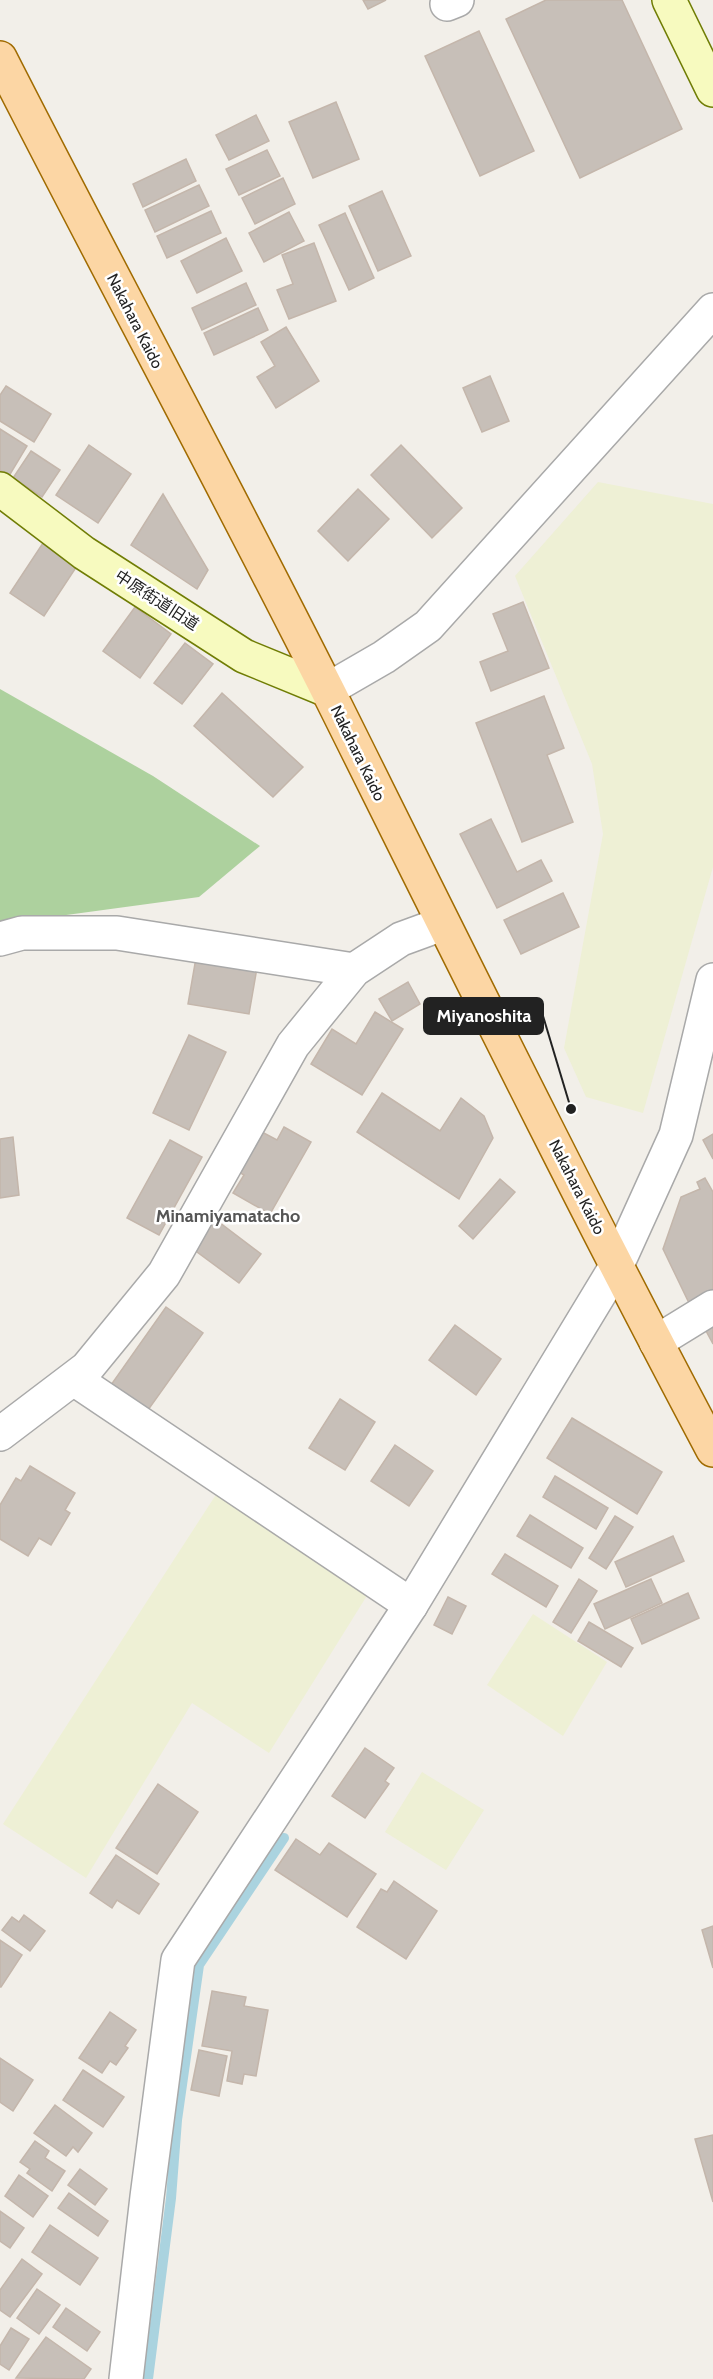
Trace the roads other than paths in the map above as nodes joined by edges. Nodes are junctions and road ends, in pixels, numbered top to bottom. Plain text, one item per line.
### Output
1 (669, 0) edge
2 (0, 57) edge
3 (713, 90) edge
4 (713, 310) edge
5 (0, 489) edge
6 (327, 690) junction
7 (442, 924) junction
8 (0, 939) edge
9 (354, 970) junction
10 (713, 980) edge
11 (617, 1264) junction
12 (713, 1307) edge
13 (656, 1342) junction
14 (74, 1379) junction
15 (0, 1434) edge
16 (713, 1450) edge
17 (411, 1605) junction
18 (126, 2379) edge

1 - 3 street
2 - 6 main road, Nakahara Kaido
4 - 6 street
5 - 6 street, 中原街道旧道
6 - 7 main road, Nakahara Kaido
7 - 9 street
7 - 11 main road, Nakahara Kaido
8 - 9 street
9 - 14 street
10 - 11 street
11 - 13 main road, Nakahara Kaido
11 - 17 street
12 - 13 street
13 - 16 main road, Nakahara Kaido
14 - 15 street
14 - 17 street
17 - 18 street

